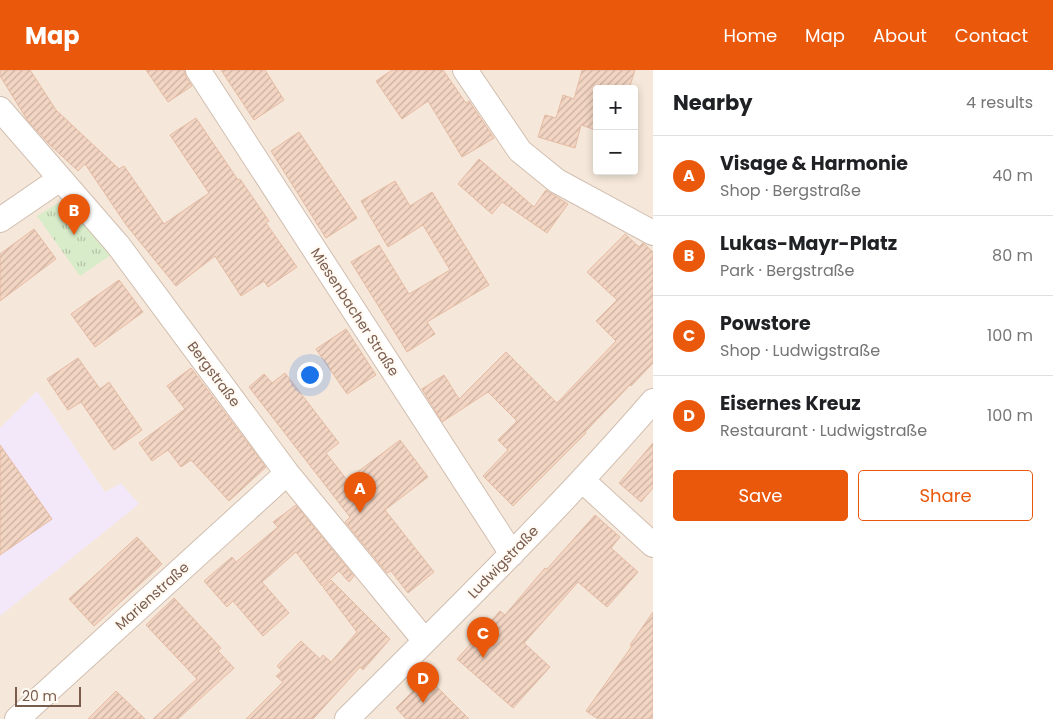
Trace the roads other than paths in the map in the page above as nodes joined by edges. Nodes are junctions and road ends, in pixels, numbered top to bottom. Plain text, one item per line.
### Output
1 (198, 70) edge
2 (465, 70) edge
3 (0, 110) edge
4 (60, 179) junction
5 (0, 220) edge
6 (653, 233) edge
7 (653, 400) edge
8 (287, 473) junction
9 (582, 480) junction
10 (653, 545) edge
11 (512, 554) junction
12 (425, 641) junction
13 (17, 719) edge
14 (347, 719) edge

1 - 11 street, Miesenbacher Straße
2 - 6 street
3 - 4 street, Bergstraße
4 - 5 street
4 - 8 street, Bergstraße
7 - 9 street, Ludwigstraße
8 - 12 street, Bergstraße
8 - 13 street, Marienstraße
9 - 10 street
9 - 11 street, Ludwigstraße
11 - 12 street, Ludwigstraße
12 - 14 street, Ludwigstraße

